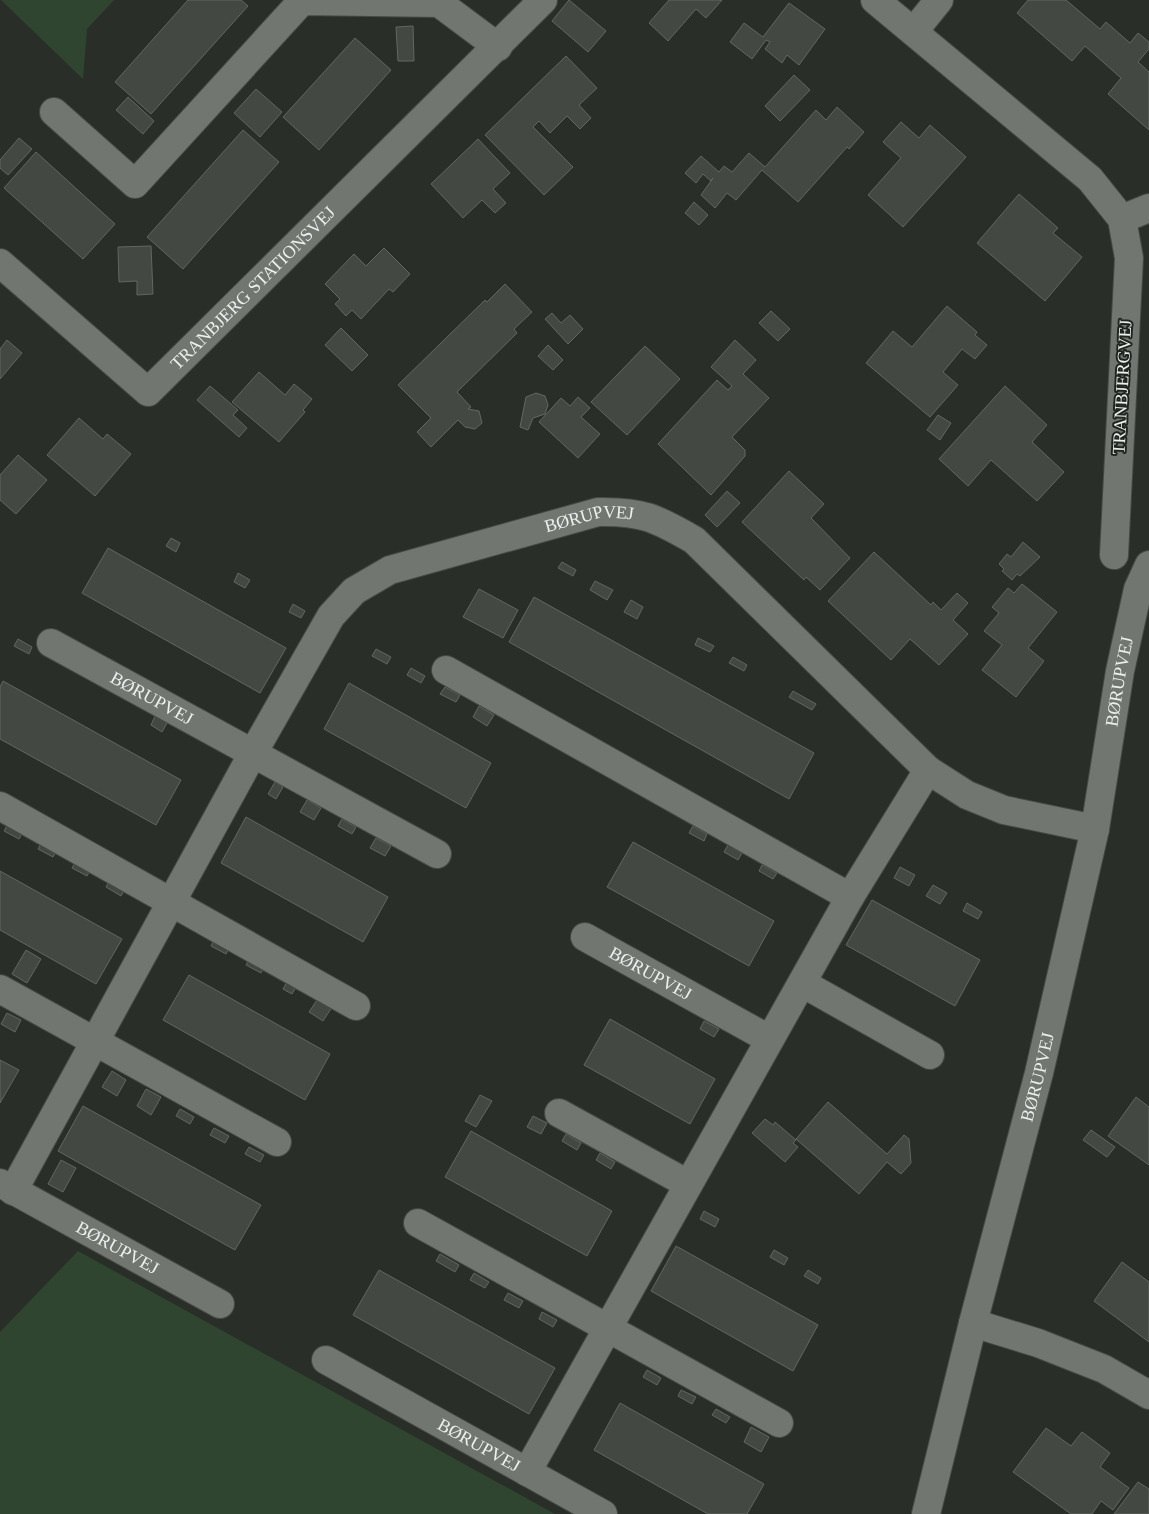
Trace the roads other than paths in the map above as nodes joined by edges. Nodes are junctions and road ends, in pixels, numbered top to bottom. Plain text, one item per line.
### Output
1 (543, 0) edge
2 (875, 0) edge
3 (939, 0) edge
4 (914, 31) junction
5 (498, 47) junction
6 (54, 112) dead end
7 (1149, 208) edge
8 (1122, 219) junction
9 (0, 264) edge
10 (1114, 555) dead end
11 (1149, 565) edge
12 (51, 643) dead end
13 (446, 670) dead end
14 (253, 753) junction
15 (928, 770) junction
16 (0, 806) edge
17 (1095, 829) junction
18 (437, 854) dead end
19 (850, 897) junction
20 (172, 902) junction
21 (585, 937) dead end
22 (802, 984) junction
23 (0, 990) edge
24 (356, 1006) dead end
25 (769, 1039) junction
26 (95, 1042) junction
27 (930, 1055) dead end
28 (559, 1113) dead end
29 (277, 1142) dead end
30 (688, 1184) junction
31 (7, 1187) edge
32 (418, 1223) dead end
33 (220, 1304) dead end
34 (973, 1323) junction
35 (608, 1328) junction
36 (326, 1360) dead end
37 (1149, 1395) edge
38 (778, 1423) dead end
39 (527, 1472) junction
40 (602, 1514) edge
41 (926, 1514) edge

1 - 5 street, TRANBJERG STATIONSVEJ
2 - 4 street, TRANBJERGVEJ
3 - 4 street
4 - 8 street, TRANBJERGVEJ
5 - 6 street
5 - 9 street, TRANBJERG STATIONSVEJ
7 - 8 street
8 - 10 street, TRANBJERGVEJ
11 - 17 street, BØRUPVEJ
12 - 14 street, BØRUPVEJ
13 - 19 street
14 - 15 street, BØRUPVEJ
14 - 18 street, BØRUPVEJ
14 - 20 street, BØRUPVEJ
15 - 17 street, BØRUPVEJ
15 - 19 street, BØRUPVEJ
16 - 20 street
17 - 34 street, BØRUPVEJ
19 - 22 street, BØRUPVEJ
20 - 24 street
20 - 26 street, BØRUPVEJ
21 - 25 street, BØRUPVEJ
22 - 25 street, BØRUPVEJ
22 - 27 street
23 - 26 street
25 - 30 street, BØRUPVEJ
26 - 29 street
26 - 31 street, BØRUPVEJ
28 - 30 street
30 - 35 street, BØRUPVEJ
31 - 33 street, BØRUPVEJ
32 - 35 street
34 - 37 street
34 - 41 street, BØRUPVEJ
35 - 38 street
35 - 39 street, BØRUPVEJ
36 - 39 street, BØRUPVEJ
39 - 40 street, BØRUPVEJ

